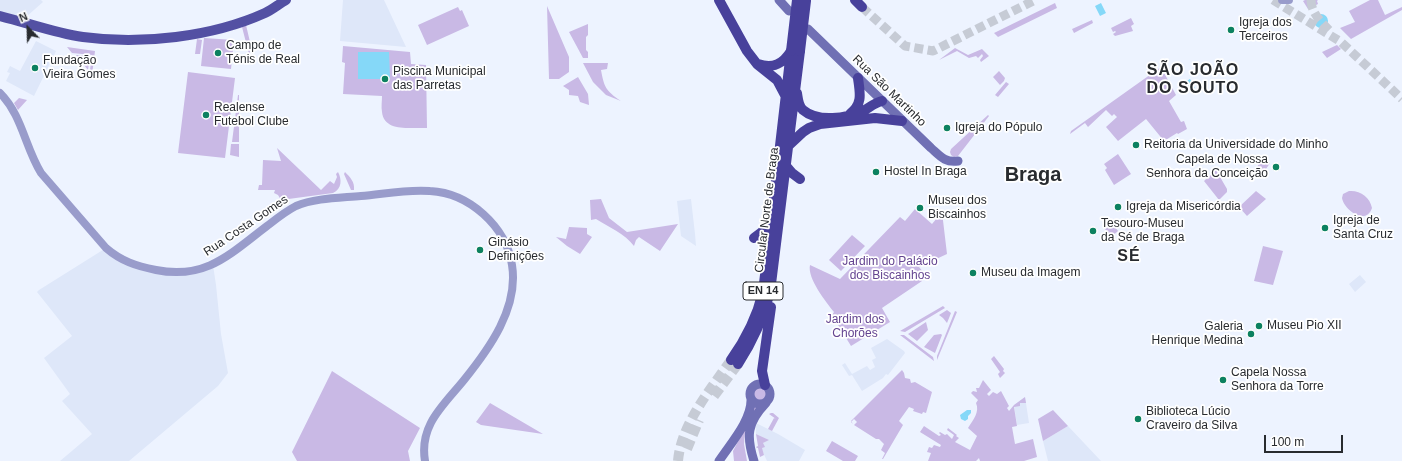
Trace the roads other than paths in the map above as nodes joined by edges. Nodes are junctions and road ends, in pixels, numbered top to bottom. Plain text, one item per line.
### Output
1 (275, 0) edge
2 (286, 0) edge
3 (719, 0) edge
4 (779, 0) edge
5 (804, 0) edge
6 (1282, 0) edge
7 (1289, 0) edge
8 (790, 11) dead end
9 (0, 16) edge
10 (239, 20) junction
11 (808, 29) dead end
12 (796, 51) junction
13 (757, 64) junction
14 (858, 78) junction
15 (796, 89) junction
16 (0, 93) edge
17 (786, 97) junction
18 (882, 101) junction
19 (847, 116) junction
20 (867, 119) junction
21 (902, 121) junction
22 (788, 146) junction
23 (958, 161) dead end
24 (786, 166) junction
25 (800, 178) dead end
26 (771, 215) junction
27 (754, 238) dead end
28 (772, 280) junction
29 (765, 385) junction
30 (751, 399) junction
31 (766, 403) junction
32 (425, 461) edge
33 (719, 461) edge
34 (754, 461) edge

1 - 10 main road
2 - 10 main road
3 - 13 highway
4 - 8 main road
5 - 12 highway, EN 14, bridge
6 - 7 street
9 - 10 main road
11 - 14 main road, Rua São Martinho
12 - 13 highway
12 - 15 highway, Circular Norte de Braga / EN 14
12 - 17 highway, Circular Norte de Braga / EN 14
13 - 17 highway
14 - 18 main road, Rua São Martinho
14 - 19 highway
15 - 19 highway
15 - 22 highway, Circular Norte de Braga / EN 14
16 - 32 street, Rua Costa Gomes
17 - 26 highway, Circular Norte de Braga / EN 14
18 - 19 highway
18 - 20 highway
18 - 21 main road, Rua São Martinho
20 - 21 highway
20 - 22 highway
21 - 23 main road, Rua São Martinho
22 - 24 highway, Circular Norte de Braga / EN 14
24 - 25 highway
24 - 28 highway, Circular Norte de Braga / EN 14
26 - 27 highway
26 - 28 highway, Circular Norte de Braga / EN 14
28 - 29 highway
29 - 30 main road
29 - 31 main road
30 - 31 main road
30 - 33 main road
31 - 34 main road

